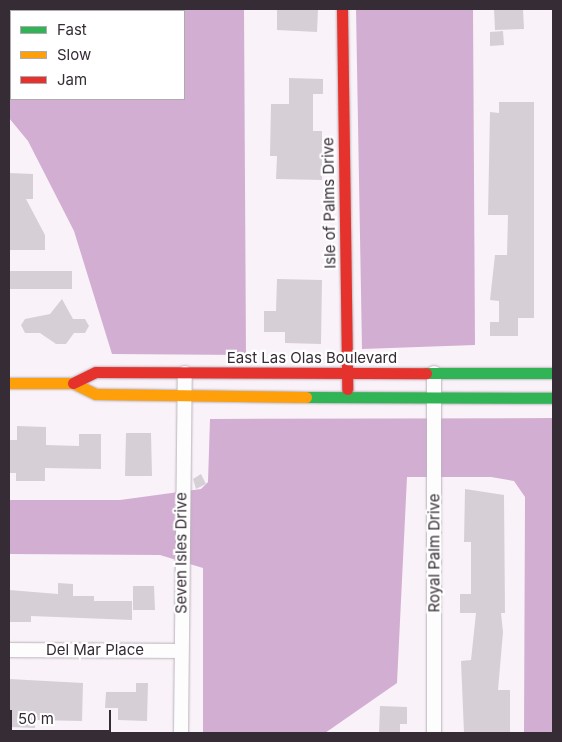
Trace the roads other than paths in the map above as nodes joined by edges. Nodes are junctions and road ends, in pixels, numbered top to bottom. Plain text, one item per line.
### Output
1 (342, 9) edge
2 (185, 373) junction
3 (346, 373) junction
4 (434, 373) junction
5 (553, 374) edge
6 (9, 381) edge
7 (73, 383) junction
8 (184, 397) junction
9 (347, 398) junction
10 (434, 398) junction
11 (553, 398) edge
12 (9, 650) edge
13 (181, 650) junction
14 (181, 733) edge
15 (434, 733) edge

1 - 3 main road, Isle of Palms Drive
2 - 3 main road, East Las Olas Boulevard
2 - 7 main road, East Las Olas Boulevard
2 - 8 street, Seven Isles Drive
3 - 4 main road, East Las Olas Boulevard
3 - 9 main road, Isle of Palms Drive
4 - 5 main road, East Las Olas Boulevard
4 - 10 street, Royal Palm Drive
6 - 7 main road, East Las Olas Boulevard
7 - 8 main road, East Las Olas Boulevard
8 - 9 main road, East Las Olas Boulevard
8 - 13 street, Seven Isles Drive
9 - 10 main road, East Las Olas Boulevard
10 - 11 main road, East Las Olas Boulevard
10 - 15 street, Royal Palm Drive
12 - 13 street, Del Mar Place
13 - 14 street, Seven Isles Drive

